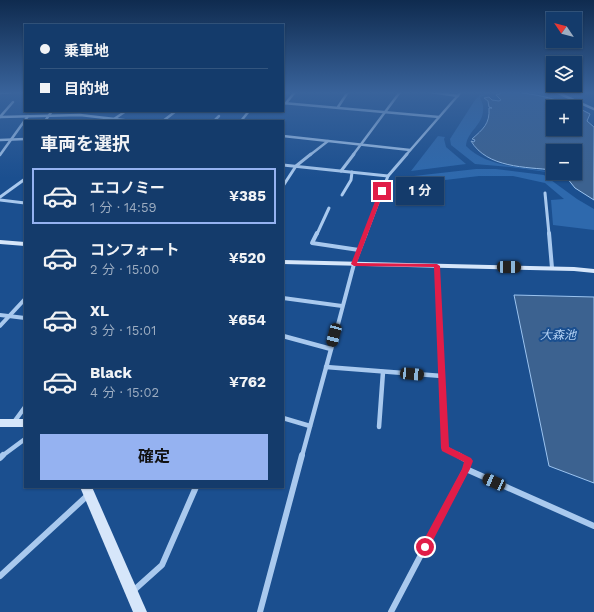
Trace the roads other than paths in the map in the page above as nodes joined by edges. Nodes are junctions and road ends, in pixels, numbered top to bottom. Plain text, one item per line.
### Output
1 (379, 121) edge
2 (436, 121) edge
3 (24, 122) edge
4 (284, 136) edge
5 (24, 139) edge
6 (0, 140) edge
7 (11, 140) junction
8 (328, 141) junction
9 (361, 144) junction
10 (410, 150) junction
11 (0, 155) edge
12 (284, 164) edge
13 (296, 166) junction
14 (341, 171) junction
15 (352, 172) junction
16 (388, 176) junction
17 (24, 180) edge
18 (284, 184) edge
19 (545, 193) dead end
20 (342, 195) dead end
21 (0, 197) edge
22 (0, 200) edge
23 (24, 203) edge
24 (329, 208) dead end
25 (0, 242) edge
26 (24, 244) edge
27 (359, 250) junction
28 (284, 262) edge
29 (354, 264) junction
30 (437, 266) junction
31 (552, 268) junction
32 (594, 271) edge
33 (284, 298) edge
34 (24, 300) edge
35 (342, 306) junction
36 (0, 316) edge
37 (9, 316) junction
38 (24, 318) edge
39 (0, 326) edge
40 (284, 336) edge
41 (331, 350) junction
42 (326, 367) junction
43 (383, 372) junction
44 (442, 376) junction
45 (24, 408) edge
46 (284, 418) edge
47 (14, 422) junction
48 (0, 423) edge
49 (24, 423) edge
50 (310, 426) junction
51 (379, 427) dead end
52 (24, 440) edge
53 (0, 458) edge
54 (466, 469) junction
55 (196, 488) edge
56 (88, 490) edge
57 (594, 526) edge
58 (0, 576) edge
59 (132, 593) junction
60 (140, 612) edge
61 (260, 612) edge
62 (391, 612) edge

1 - 9 street
2 - 10 street
3 - 7 street
4 - 8 street
5 - 7 street
6 - 7 street
7 - 11 street
8 - 9 street
8 - 13 street
9 - 10 street
9 - 14 street
10 - 16 street
12 - 13 street
13 - 14 street
13 - 18 street
14 - 15 street
15 - 16 street
15 - 20 street
16 - 27 street
17 - 21 street
19 - 31 street
22 - 23 street
24 - 27 street
25 - 26 street
27 - 29 street
28 - 29 street
29 - 30 street
29 - 35 street
30 - 31 street
30 - 44 street
31 - 32 street
33 - 35 street
34 - 37 street
35 - 41 street
36 - 37 street
37 - 38 street
37 - 39 street
40 - 41 street
41 - 42 street
42 - 43 street
42 - 50 street
43 - 44 street
43 - 51 street
44 - 54 street
45 - 47 street
46 - 50 street
47 - 48 street
47 - 49 street
50 - 61 street
52 - 53 street
54 - 57 street
54 - 62 street
55 - 59 street
56 - 58 street
56 - 59 street
59 - 60 street

